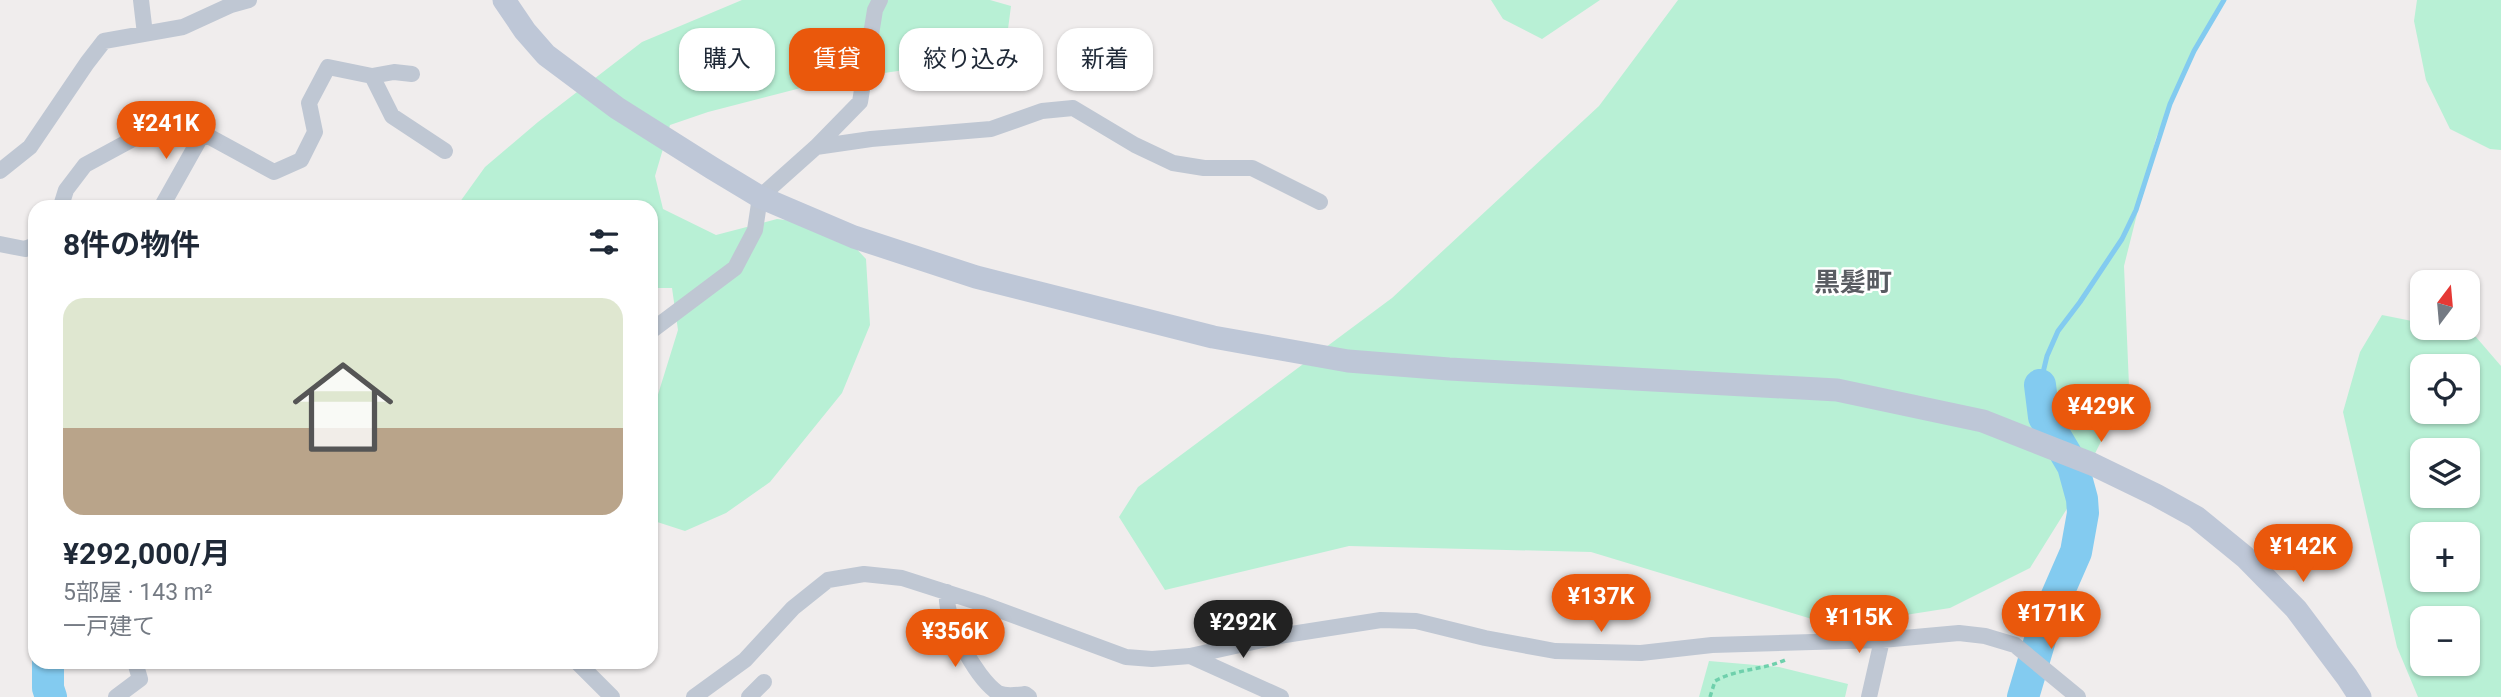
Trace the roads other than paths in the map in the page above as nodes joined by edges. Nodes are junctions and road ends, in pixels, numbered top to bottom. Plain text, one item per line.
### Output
1 (141, 0) edge
2 (249, 0) edge
3 (504, 0) edge
4 (880, 0) edge
5 (233, 2) edge
6 (145, 34) junction
7 (412, 74) dead end
8 (372, 76) junction
9 (203, 133) junction
10 (816, 147) junction
11 (445, 151) dead end
12 (0, 171) edge
13 (761, 197) junction
14 (63, 200) edge
15 (165, 200) edge
16 (1320, 202) dead end
17 (0, 244) edge
18 (28, 248) edge
19 (658, 326) edge
20 (947, 592) junction
21 (1882, 640) junction
22 (1190, 656) junction
23 (137, 669) edge
24 (584, 669) edge
25 (764, 682) dead end
26 (116, 697) edge
27 (612, 697) edge
28 (694, 697) edge
29 (750, 697) edge
30 (1029, 697) edge
31 (1281, 697) edge
32 (1869, 697) edge
33 (2078, 697) edge
34 (2360, 697) edge

1 - 6 street
2 - 5 street
3 - 13 street
4 - 10 street
5 - 6 street
6 - 12 street
7 - 8 street
8 - 9 street
8 - 11 street
9 - 14 street
9 - 15 street
10 - 13 street
10 - 16 street
13 - 19 street
13 - 34 street
17 - 18 street
20 - 22 street
20 - 28 street
20 - 30 street
21 - 22 street
21 - 32 street
21 - 33 street
22 - 31 street
23 - 26 street
24 - 27 street
25 - 29 street

